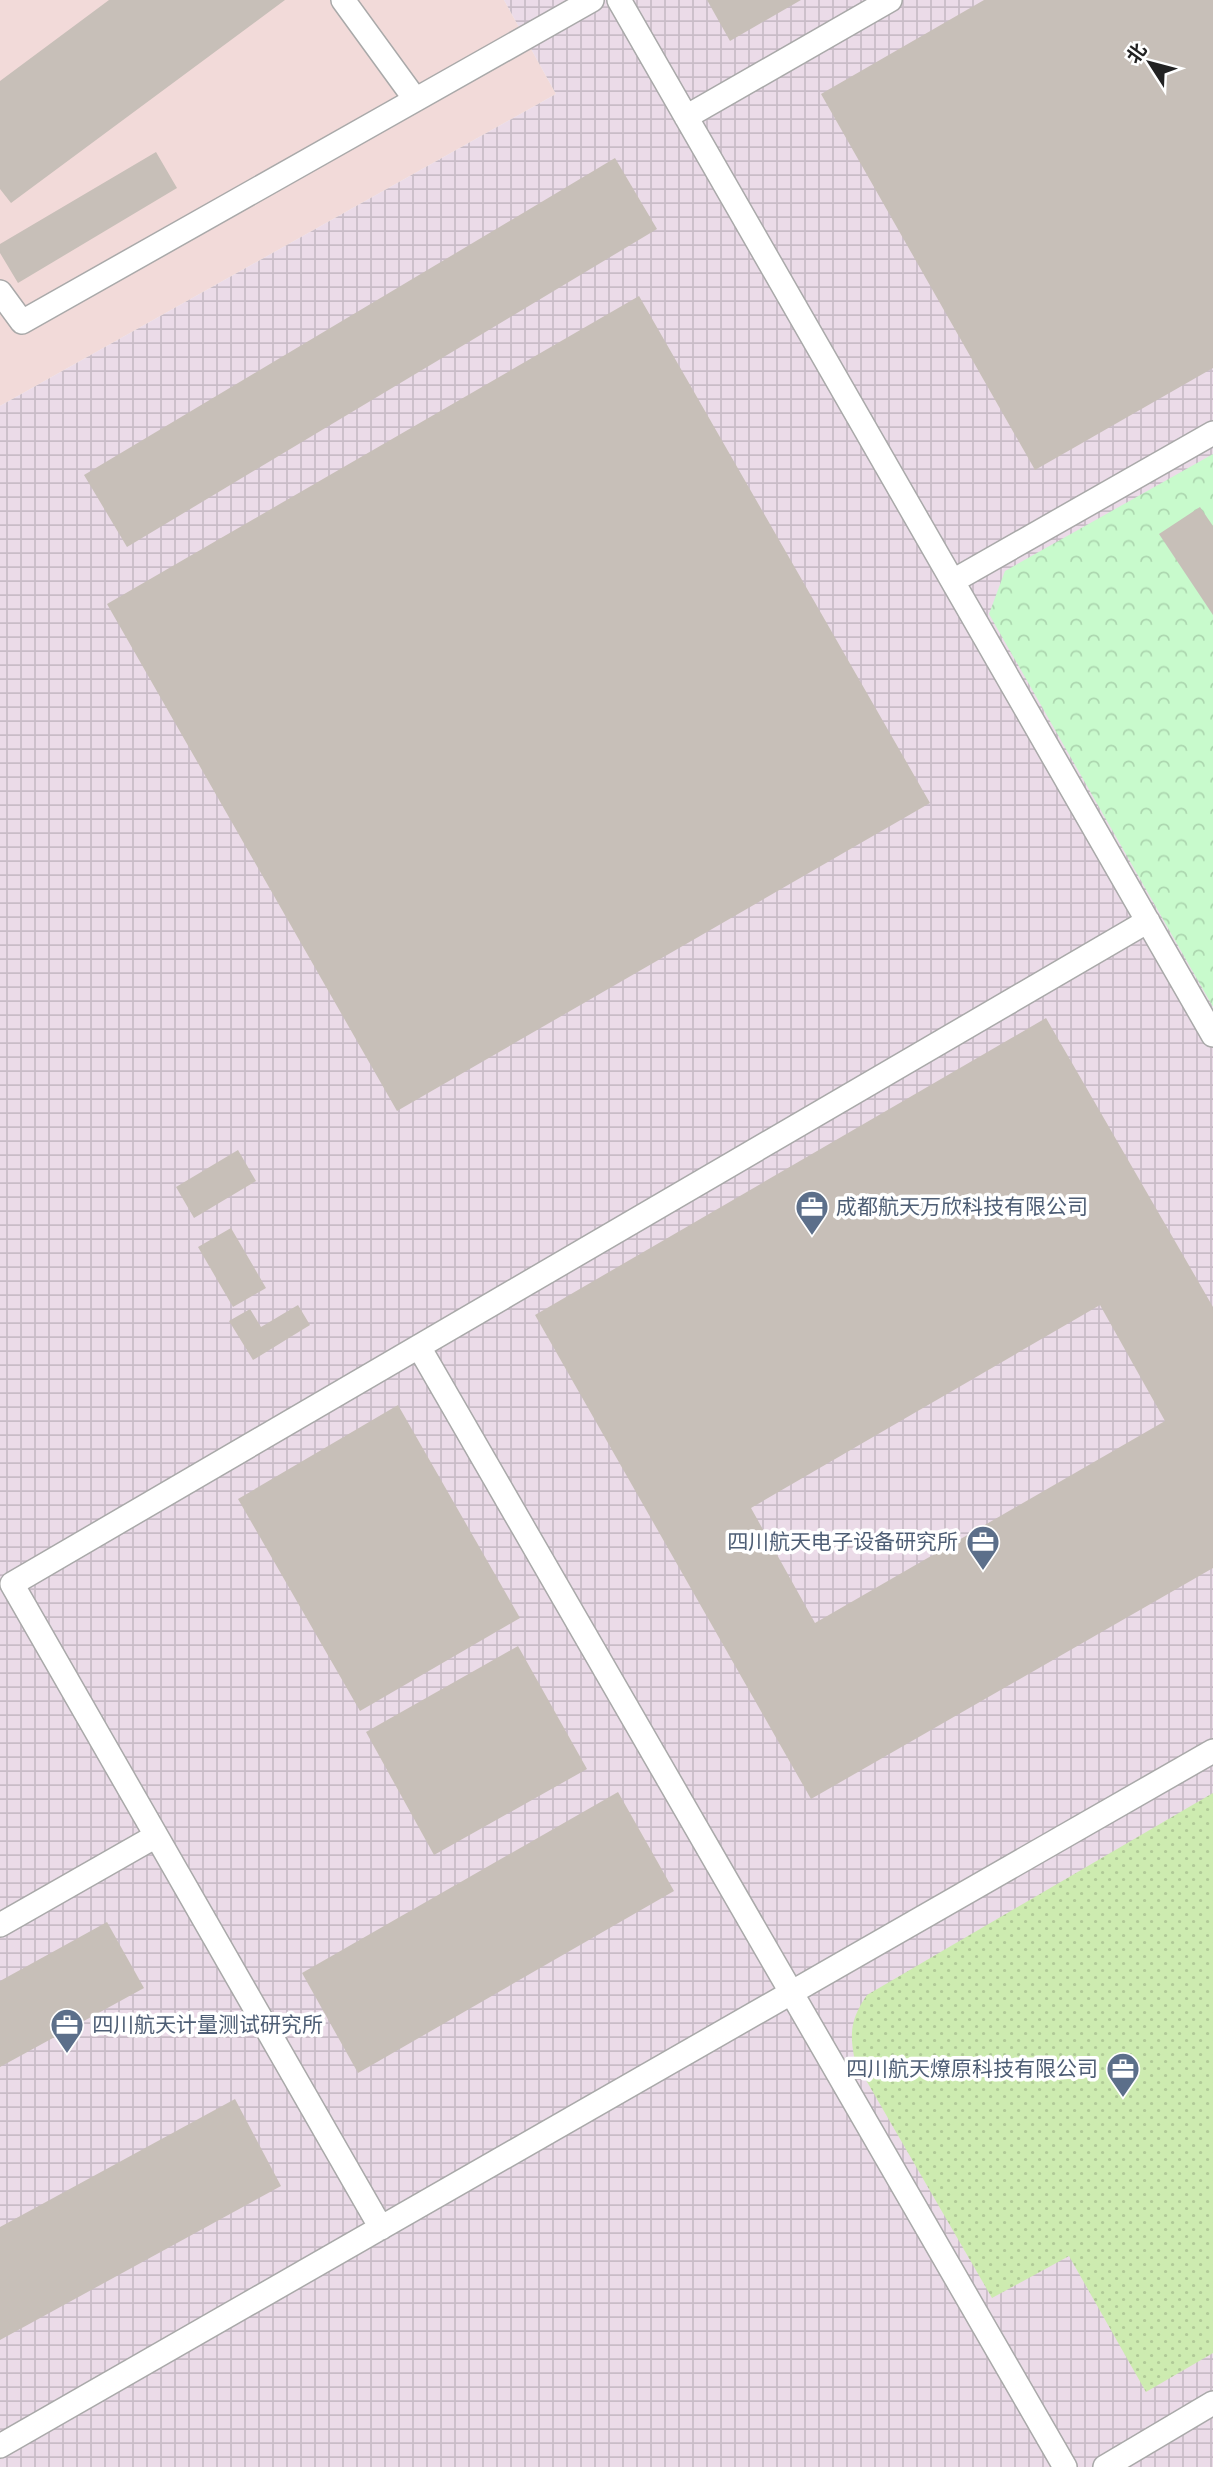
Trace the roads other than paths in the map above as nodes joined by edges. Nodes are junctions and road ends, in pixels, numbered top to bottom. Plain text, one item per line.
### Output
1 (343, 0) edge
2 (592, 0) edge
3 (619, 0) edge
4 (890, 0) edge
5 (415, 99) junction
6 (686, 117) junction
7 (0, 292) edge
8 (1213, 433) edge
9 (953, 581) junction
10 (1148, 921) junction
11 (1213, 1035) edge
12 (419, 1347) junction
13 (1213, 1751) edge
14 (156, 1836) junction
15 (0, 1925) edge
16 (792, 1993) junction
17 (381, 2228) junction
18 (1213, 2403) edge
19 (0, 2446) edge
20 (1065, 2467) edge
21 (1105, 2467) edge

1 - 5 lane
2 - 5 lane
3 - 6 lane
4 - 6 lane
5 - 7 lane
6 - 9 lane
8 - 9 lane
9 - 10 lane
10 - 11 lane
10 - 12 lane
12 - 14 lane
12 - 16 lane
13 - 16 lane
14 - 15 lane
14 - 17 lane
16 - 17 lane
16 - 20 lane
17 - 19 lane
18 - 21 lane

